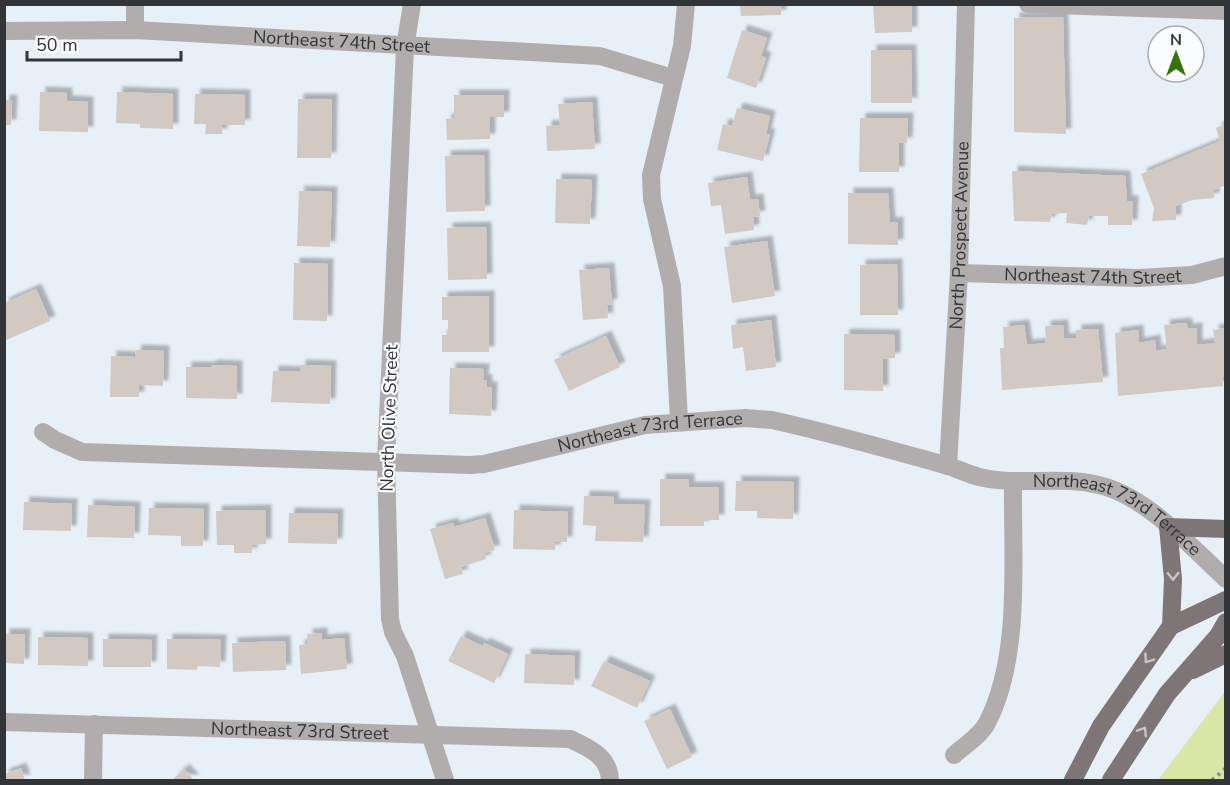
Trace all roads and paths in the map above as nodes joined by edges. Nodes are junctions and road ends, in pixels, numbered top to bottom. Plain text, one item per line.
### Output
1 (135, 4) edge
2 (412, 4) edge
3 (687, 4) edge
4 (966, 4) edge
5 (1028, 4) edge
6 (1226, 11) edge
7 (135, 30) junction
8 (4, 31) edge
9 (405, 47) junction
10 (673, 78) junction
11 (1226, 266) edge
12 (960, 273) junction
13 (679, 421) junction
14 (43, 432) dead end
15 (386, 461) junction
16 (948, 466) junction
17 (1013, 483) junction
18 (1168, 527) junction
19 (1226, 529) edge
20 (1226, 579) edge
21 (1226, 600) edge
22 (1226, 622) edge
23 (1171, 626) junction
24 (1226, 654) edge
25 (1186, 673) junction
26 (4, 722) edge
27 (94, 724) junction
28 (429, 735) junction
29 (954, 755) dead end
30 (1226, 768) edge
31 (93, 780) edge
32 (445, 780) edge
33 (610, 780) edge
34 (1073, 780) edge
35 (1111, 780) edge
36 (1212, 780) edge

1 - 7 street
2 - 9 street, North Olive Street
3 - 10 street
4 - 12 street, North Prospect Avenue
5 - 6 street
7 - 8 street, Northeast 74th Street
7 - 9 street, Northeast 74th Street
9 - 10 street, Northeast 74th Street
9 - 15 street, North Olive Street
10 - 13 street
11 - 12 street, Northeast 74th Street
12 - 16 street, North Prospect Avenue
13 - 15 street, Northeast 73rd Terrace
13 - 16 street, Northeast 73rd Terrace
14 - 15 street, Northeast 73rd Terrace
15 - 28 street, North Olive Street
16 - 17 street, Northeast 73rd Terrace
17 - 18 street, Northeast 73rd Terrace
17 - 29 street
18 - 19 main road
18 - 20 street, Northeast 73rd Terrace
18 -> 23 main road
21 - 23 main road
22 - 25 main road
23 -> 34 main road
24 - 25 main road
35 -> 25 main road
26 - 27 street, Northeast 73rd Street
27 - 28 street, Northeast 73rd Street
27 - 31 street
28 - 32 street, North Olive Street
28 - 33 street, Northeast 73rd Street
30 - 36 path

